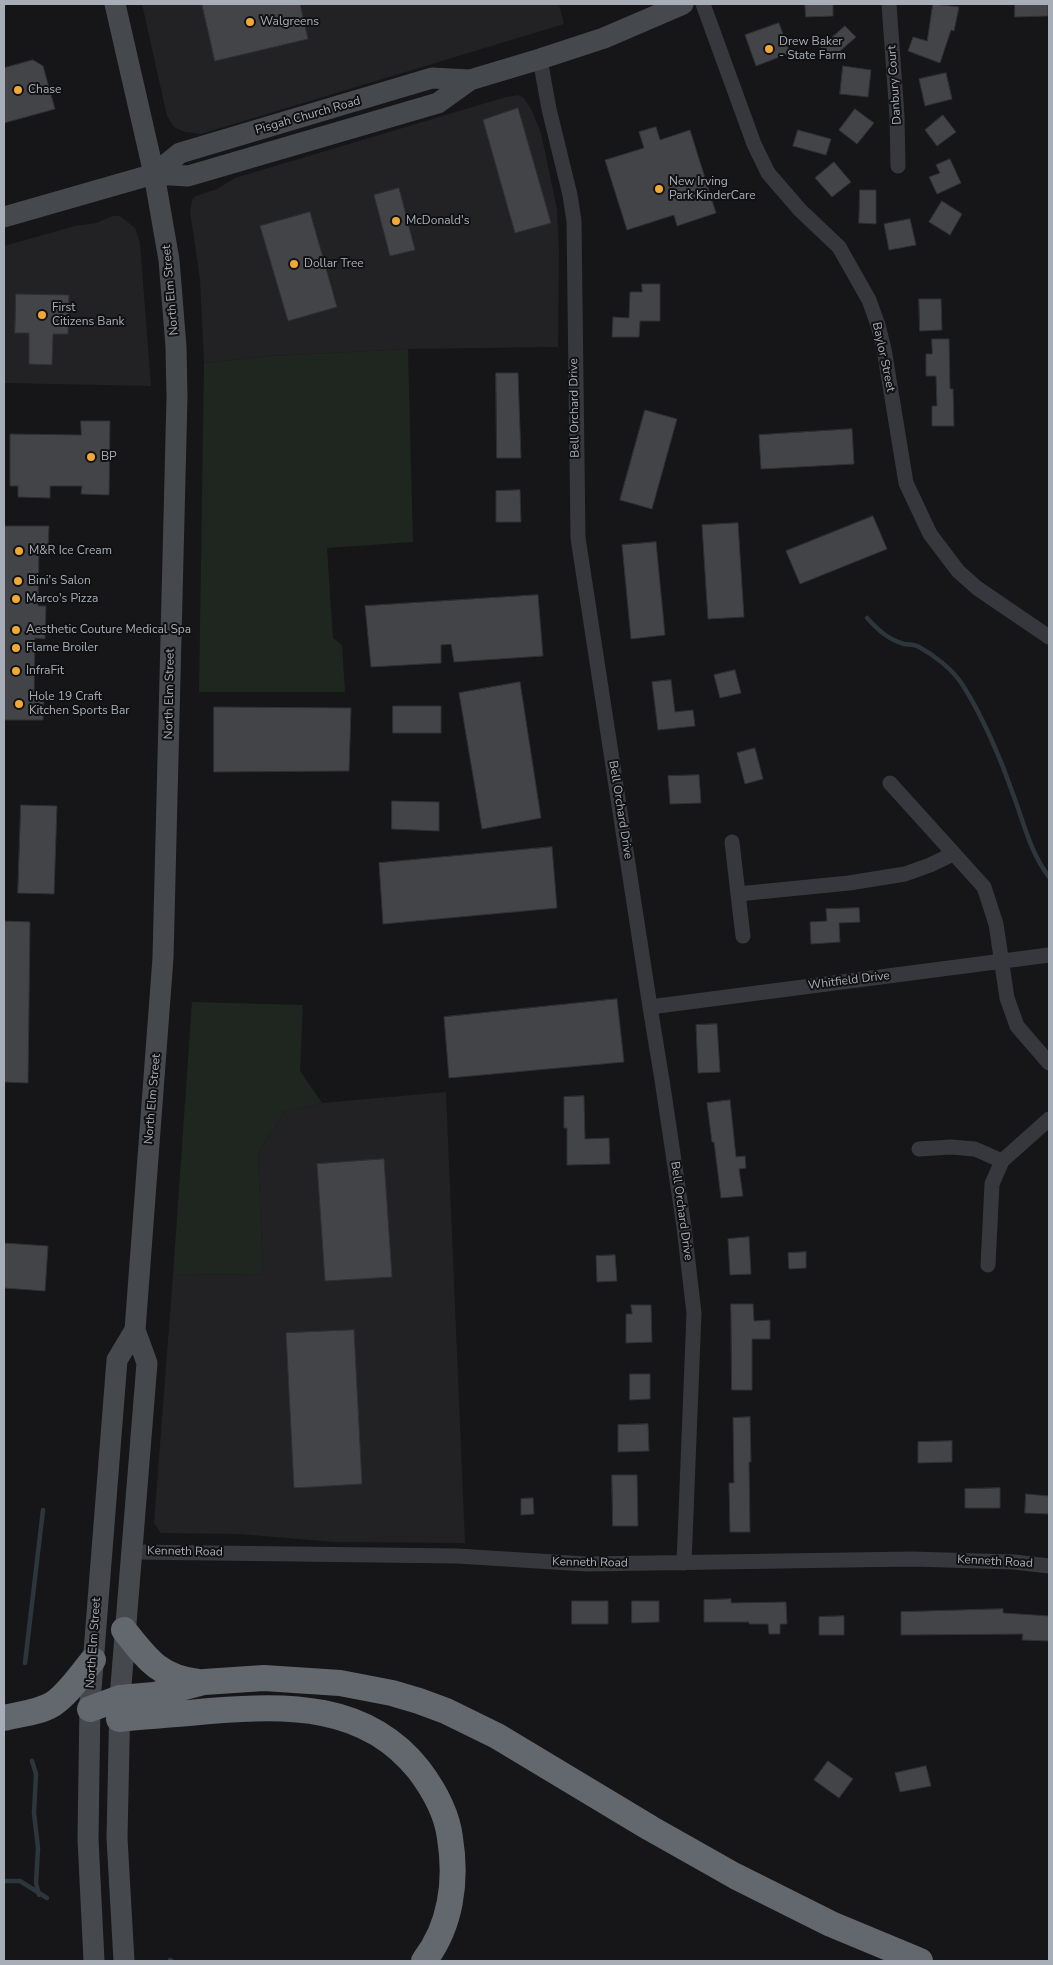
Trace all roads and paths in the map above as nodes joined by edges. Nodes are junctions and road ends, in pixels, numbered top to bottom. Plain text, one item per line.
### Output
1 (115, 4) edge
2 (683, 4) edge
3 (703, 4) edge
4 (889, 4) edge
5 (540, 59) junction
6 (898, 166) dead end
7 (154, 174) junction
8 (4, 217) edge
9 (1049, 637) edge
10 (890, 783) dead end
11 (732, 842) dead end
12 (953, 854) junction
13 (738, 894) junction
14 (742, 936) dead end
15 (1049, 955) edge
16 (1002, 961) junction
17 (650, 1007) junction
18 (1049, 1063) edge
19 (1049, 1119) edge
20 (919, 1149) dead end
21 (1002, 1161) junction
22 (988, 1265) dead end
23 (135, 1330) junction
24 (131, 1552) junction
25 (684, 1562) junction
26 (1049, 1566) edge
27 (124, 1630) junction
28 (93, 1660) junction
29 (204, 1682) junction
30 (119, 1708) junction
31 (90, 1709) junction
32 (4, 1718) edge
33 (94, 1961) edge
34 (124, 1961) edge
35 (424, 1961) edge
36 (920, 1961) edge

1 - 7 main road, North Elm Street
2 - 5 main road, Pisgah Church Road
3 - 9 street, Baylor Street
4 - 6 street, Danbury Court
5 - 7 main road, Pisgah Church Road
5 - 17 street, Bell Orchard Drive
7 - 8 main road, Pisgah Church Road
7 - 23 main road, North Elm Street
10 - 12 street
11 - 13 street
12 - 13 street
12 - 16 street
13 - 14 street
15 - 16 street, Whitfield Drive
16 - 17 street, Whitfield Drive
16 - 18 street
17 - 25 street, Bell Orchard Drive
19 - 21 street
20 - 21 street
21 - 22 street
23 - 24 main road, North Elm Street
23 - 28 main road, North Elm Street
24 - 25 street, Kenneth Road
24 - 27 main road, North Elm Street
25 - 26 street, Kenneth Road
27 - 29 highway
27 - 30 main road, North Elm Street
28 - 31 main road, North Elm Street
28 - 32 highway
29 - 30 highway
29 - 36 highway
30 - 31 highway
30 - 34 main road, North Elm Street
30 - 35 highway
31 - 33 main road, North Elm Street

